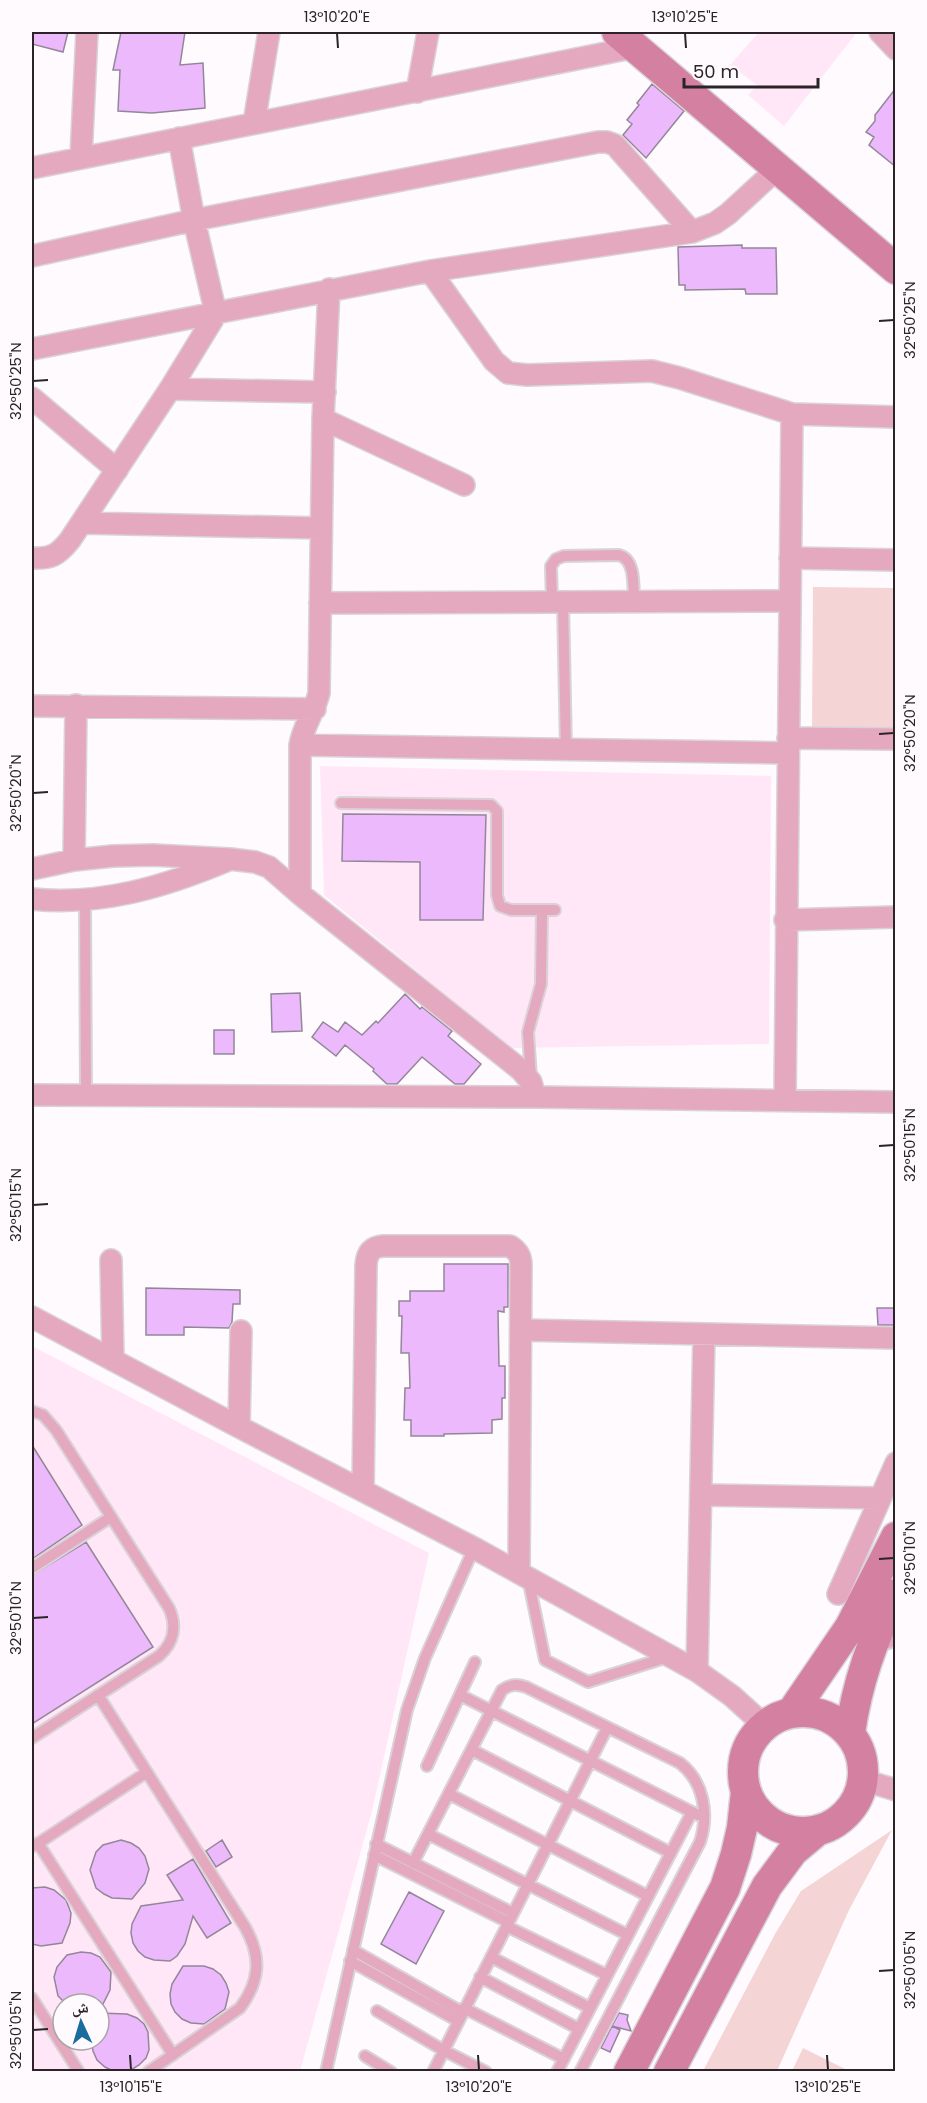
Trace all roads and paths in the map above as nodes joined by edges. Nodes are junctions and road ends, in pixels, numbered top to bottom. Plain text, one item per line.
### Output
1 (87, 32) edge
2 (269, 32) edge
3 (428, 32) edge
4 (880, 32) edge
5 (632, 37) edge
6 (896, 49) edge
7 (417, 92) junction
8 (254, 123) junction
9 (179, 138) junction
10 (81, 158) junction
11 (32, 168) edge
12 (777, 168) junction
13 (194, 220) junction
14 (692, 232) junction
15 (896, 246) edge
16 (32, 256) edge
17 (896, 269) edge
18 (430, 271) junction
19 (329, 290) junction
20 (216, 314) junction
21 (32, 349) edge
22 (170, 389) junction
23 (325, 392) junction
24 (34, 405) edge
25 (792, 414) junction
26 (896, 417) edge
27 (323, 419) junction
28 (117, 470) junction
29 (464, 485) dead end
30 (82, 523) junction
31 (321, 528) junction
32 (32, 558) edge
33 (790, 558) junction
34 (896, 560) edge
35 (790, 601) junction
36 (558, 602) junction
37 (634, 602) junction
38 (320, 603) junction
39 (76, 705) junction
40 (32, 706) edge
41 (315, 709) junction
42 (896, 739) edge
43 (300, 745) junction
44 (788, 745) junction
45 (566, 750) junction
46 (341, 803) dead end
47 (230, 859) junction
48 (74, 860) junction
49 (32, 869) edge
50 (300, 894) junction
51 (32, 900) edge
52 (85, 900) junction
53 (542, 910) junction
54 (555, 910) dead end
55 (896, 917) edge
56 (785, 920) junction
57 (533, 1089) junction
58 (32, 1095) edge
59 (86, 1095) junction
60 (785, 1100) junction
61 (896, 1102) edge
62 (111, 1260) dead end
63 (32, 1317) edge
64 (241, 1330) dead end
65 (521, 1330) junction
66 (704, 1334) junction
67 (896, 1338) edge
68 (113, 1360) junction
69 (32, 1411) edge
70 (239, 1427) junction
71 (896, 1463) edge
72 (363, 1491) junction
73 (701, 1495) junction
74 (880, 1498) junction
75 (111, 1517) junction
76 (896, 1537) edge
77 (474, 1548) junction
78 (32, 1568) edge
79 (524, 1575) junction
80 (838, 1594) dead end
81 (896, 1594) edge
82 (884, 1642) edge
83 (670, 1656) junction
84 (475, 1662) dead end
85 (697, 1671) junction
86 (98, 1695) junction
87 (460, 1695) junction
88 (491, 1712) junction
89 (792, 1712) junction
90 (764, 1725) junction
91 (607, 1728) junction
92 (850, 1733) junction
93 (32, 1738) edge
94 (472, 1750) junction
95 (591, 1761) junction
96 (427, 1766) dead end
97 (147, 1772) junction
98 (863, 1780) junction
99 (896, 1790) edge
100 (746, 1792) junction
101 (448, 1794) junction
102 (570, 1801) junction
103 (692, 1812) junction
104 (705, 1819) junction
105 (818, 1830) junction
106 (428, 1834) junction
107 (35, 1845) edge
108 (548, 1845) junction
109 (375, 1849) junction
110 (670, 1853) junction
111 (413, 1863) junction
112 (528, 1884) junction
113 (648, 1896) junction
114 (509, 1920) junction
115 (628, 1935) junction
116 (353, 1950) junction
117 (490, 1957) junction
118 (350, 1961) junction
119 (607, 1976) junction
120 (480, 1977) junction
121 (32, 1998) edge
122 (590, 2008) junction
123 (377, 2011) dead end
124 (462, 2013) junction
125 (579, 2029) junction
126 (443, 2050) junction
127 (172, 2055) junction
128 (365, 2056) dead end
129 (564, 2059) junction
130 (79, 2072) edge
131 (148, 2072) edge
132 (326, 2072) edge
133 (392, 2072) edge
134 (433, 2072) edge
135 (486, 2072) edge
136 (557, 2072) edge
137 (580, 2072) edge
138 (629, 2072) edge
139 (669, 2072) edge

1 - 10 street
2 - 8 street
3 - 7 street
4 - 6 street
5 - 7 street
5 - 12 street
5 - 15 street
7 - 8 street
8 - 9 street
9 - 10 street
9 - 13 street
10 - 11 street
12 - 14 street
12 - 17 street
13 - 14 street
13 - 16 street
13 - 20 street
14 - 18 street
18 - 19 street
18 - 25 street
19 - 20 street
19 - 23 street
20 - 21 street
20 - 22 street
22 - 23 street
22 - 28 street
23 - 27 street
24 - 28 street
25 - 26 street
25 - 33 street
27 - 29 street
27 - 31 street
28 - 30 street
30 - 31 street
30 - 32 street
31 - 38 street
33 - 34 street
33 - 35 street
35 - 37 street
35 - 44 street
36 - 37 street
36 - 37 lane
36 - 38 street
36 - 45 lane
38 - 41 street
39 - 40 street
39 - 41 street
39 - 48 street
41 - 43 street
42 - 44 street
43 - 45 street
43 - 50 street
44 - 45 street
44 - 56 street
46 - 53 lane
47 - 48 street
47 - 50 street
47 - 52 street
48 - 49 street
50 - 57 street
51 - 52 street
52 - 59 lane
53 - 54 lane
53 - 57 lane
55 - 56 street
56 - 60 street
57 - 59 street
57 - 60 street
58 - 59 street
60 - 61 street
62 - 68 street
63 - 68 street
64 - 70 street
65 - 66 street
65 - 72 street
65 - 79 street
66 - 67 street
66 - 73 street
68 - 70 street
69 - 75 lane
70 - 72 street
71 - 74 street
72 - 77 street
73 - 74 street
73 - 85 street
74 - 80 street
75 - 78 lane
75 - 86 lane
76 - 89 street
77 - 79 street
77 - 109 lane
79 - 83 street
79 - 83 lane
81 - 82 street
82 - 92 street
83 - 85 street
84 - 87 lane
85 - 90 street
86 - 93 lane
86 - 97 lane
87 - 88 lane
87 - 96 lane
88 - 91 lane
88 - 94 lane
88 - 95 lane
89 - 90 street
89 - 92 street
90 - 100 street
91 - 95 lane
91 - 104 lane
92 - 98 street
94 - 101 lane
94 - 102 lane
95 - 102 lane
95 - 103 lane
97 - 107 lane
97 - 127 lane
98 - 99 street
98 - 105 street
100 - 105 street
100 - 138 street
101 - 106 lane
101 - 108 lane
102 - 108 lane
102 - 110 lane
103 - 104 lane
103 - 110 lane
104 - 137 lane
105 - 139 street
106 - 111 lane
106 - 112 lane
107 - 127 lane
108 - 112 lane
108 - 113 lane
109 - 111 lane
109 - 114 lane
109 - 116 lane
110 - 113 lane
111 - 114 lane
112 - 114 lane
112 - 115 lane
113 - 115 lane
114 - 117 lane
114 - 119 lane
115 - 119 lane
116 - 118 lane
116 - 124 lane
117 - 120 lane
117 - 122 lane
118 - 124 lane
118 - 132 lane
119 - 122 lane
120 - 124 lane
120 - 125 lane
121 - 130 lane
122 - 125 lane
123 - 126 lane
124 - 126 lane
124 - 129 lane
125 - 129 lane
126 - 134 lane
126 - 135 lane
127 - 131 lane
128 - 133 lane
129 - 136 lane

